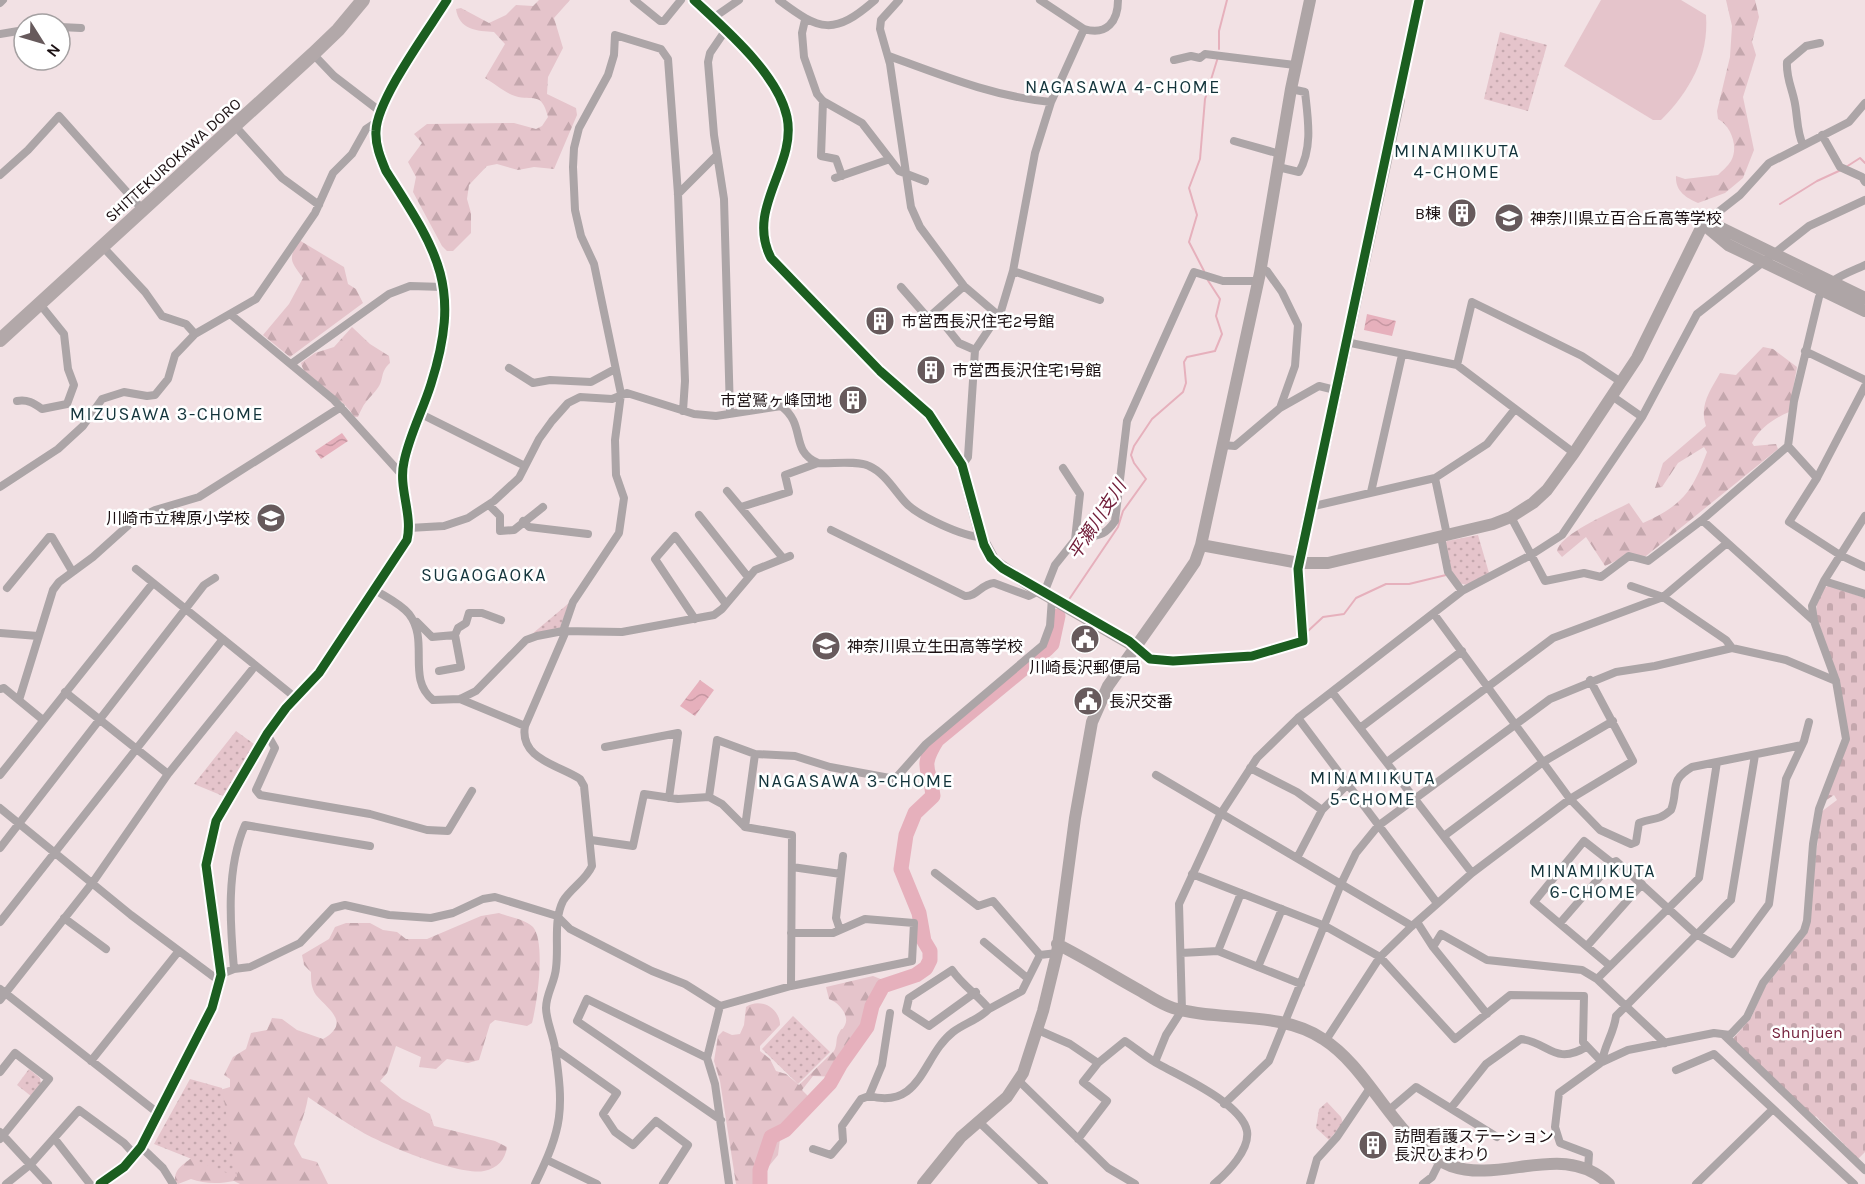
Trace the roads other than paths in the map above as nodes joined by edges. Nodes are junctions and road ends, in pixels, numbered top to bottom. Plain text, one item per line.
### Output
1 (363, 0) edge
2 (447, 0) edge
3 (634, 0) edge
4 (681, 0) edge
5 (694, 0) edge
6 (739, 0) edge
7 (779, 0) edge
8 (875, 0) edge
9 (899, 0) edge
10 (1040, 0) edge
11 (1118, 0) edge
12 (1310, 0) edge
13 (1419, 0) edge
14 (713, 18) junction
15 (805, 20) junction
16 (72, 28) edge
17 (81, 28) dead end
18 (1084, 29) junction
19 (725, 31) junction
20 (1820, 43) dead end
21 (313, 54) junction
22 (889, 56) junction
23 (1174, 60) dead end
24 (1295, 65) junction
25 (1291, 89) junction
26 (1399, 100) joint
27 (823, 101) junction
28 (1051, 102) junction
29 (1865, 103) edge
30 (379, 116) junction
31 (235, 126) junction
32 (1822, 135) junction
33 (1234, 141) dead end
34 (1803, 145) junction
35 (1280, 154) junction
36 (717, 155) junction
37 (890, 159) junction
38 (1278, 167) junction
39 (0, 175) edge
40 (906, 176) junction
41 (925, 181) dead end
42 (1865, 182) edge
43 (678, 194) junction
44 (1865, 200) edge
45 (319, 205) junction
46 (142, 209) junction
47 (1703, 224) junction
48 (102, 246) junction
49 (1774, 253) junction
50 (1762, 261) junction
51 (1865, 265) edge
52 (1261, 268) junction
53 (1013, 271) junction
54 (1258, 281) junction
55 (1828, 285) junction
56 (964, 286) junction
57 (444, 287) junction
58 (902, 287) dead end
59 (1865, 298) edge
60 (1100, 300) dead end
61 (39, 303) junction
62 (1865, 311) edge
63 (935, 313) junction
64 (230, 314) junction
65 (998, 315) junction
66 (195, 334) junction
67 (0, 340) edge
68 (1346, 342) junction
69 (975, 350) junction
70 (1805, 351) junction
71 (1402, 355) junction
72 (291, 364) junction
73 (1457, 365) junction
74 (509, 368) dead end
75 (615, 369) junction
76 (1865, 380) edge
77 (1621, 382) junction
78 (1865, 386) edge
79 (1335, 390) junction
80 (621, 394) junction
81 (1612, 396) junction
82 (17, 401) dead end
83 (341, 407) junction
84 (1280, 408) junction
85 (1515, 409) junction
86 (683, 411) junction
87 (730, 412) junction
88 (421, 414) junction
89 (1642, 417) junction
90 (1222, 445) junction
91 (1788, 446) junction
92 (1574, 453) junction
93 (818, 463) junction
94 (962, 465) junction
95 (525, 466) junction
96 (1063, 468) dead end
97 (402, 475) junction
98 (1435, 478) junction
99 (1817, 478) junction
100 (0, 487) edge
101 (727, 491) dead end
102 (1371, 492) junction
103 (489, 505) junction
104 (543, 507) dead end
105 (741, 507) junction
106 (1310, 507) junction
107 (699, 515) dead end
108 (1865, 516) edge
109 (1511, 517) junction
110 (1702, 520) junction
111 (523, 521) junction
112 (409, 528) junction
113 (831, 530) dead end
114 (588, 534) dead end
115 (1444, 536) junction
116 (981, 537) junction
117 (1075, 540) junction
118 (1726, 543) junction
119 (1201, 545) junction
120 (1531, 555) junction
121 (1840, 555) junction
122 (1299, 563) junction
123 (1865, 567) edge
124 (136, 568) dead end
125 (72, 571) junction
126 (748, 577) junction
127 (215, 578) dead end
128 (1824, 581) junction
129 (153, 583) junction
130 (1631, 586) dead end
131 (7, 588) dead end
132 (375, 590) junction
133 (1462, 591) junction
134 (1865, 594) edge
135 (1048, 596) junction
136 (1663, 597) junction
137 (726, 604) junction
138 (186, 609) junction
139 (1434, 614) junction
140 (695, 619) junction
141 (501, 620) dead end
142 (413, 621) junction
143 (1814, 621) junction
144 (564, 631) junction
145 (0, 633) edge
146 (454, 635) junction
147 (38, 636) junction
148 (223, 639) junction
149 (1134, 646) junction
150 (1732, 648) junction
151 (1462, 651) junction
152 (255, 666) junction
153 (439, 672) dead end
154 (1590, 680) junction
155 (1836, 681) junction
156 (1488, 687) junction
157 (0, 689) edge
158 (65, 692) junction
159 (1332, 692) junction
160 (296, 698) junction
161 (460, 699) junction
162 (19, 700) junction
163 (1298, 717) junction
164 (43, 720) junction
165 (99, 720) junction
166 (1613, 721) junction
167 (1809, 722) dead end
168 (1515, 723) junction
169 (525, 726) junction
170 (1360, 728) junction
171 (267, 734) junction
172 (1802, 744) junction
173 (605, 747) dead end
174 (135, 748) junction
175 (755, 754) junction
176 (1755, 755) junction
177 (1387, 762) junction
178 (1543, 762) junction
179 (1717, 762) junction
180 (1250, 768) junction
181 (168, 774) junction
182 (0, 775) edge
183 (1156, 775) dead end
184 (1348, 784) junction
185 (472, 791) dead end
186 (709, 797) junction
187 (669, 798) junction
188 (1415, 798) junction
189 (1569, 799) junction
190 (0, 808) edge
191 (1322, 810) junction
192 (1220, 815) junction
193 (20, 824) junction
194 (1378, 826) junction
195 (745, 827) junction
196 (1444, 836) junction
197 (591, 840) junction
198 (370, 846) dead end
199 (0, 848) edge
200 (56, 853) junction
201 (843, 856) dead end
202 (1297, 858) junction
203 (1612, 864) junction
204 (792, 867) junction
205 (935, 873) dead end
206 (1472, 873) junction
207 (841, 874) junction
208 (1192, 874) junction
209 (93, 882) junction
210 (1341, 884) junction
211 (1642, 884) junction
212 (1241, 893) junction
213 (1437, 903) junction
214 (1670, 908) junction
215 (1282, 909) junction
216 (557, 916) junction
217 (64, 918) junction
218 (0, 922) edge
219 (1560, 923) junction
220 (1415, 924) junction
221 (1325, 926) junction
222 (840, 930) junction
223 (791, 933) junction
224 (1696, 934) junction
225 (984, 942) dead end
226 (1433, 946) junction
227 (1587, 946) junction
228 (106, 949) dead end
229 (1057, 949) junction
230 (1218, 951) junction
231 (178, 952) junction
232 (1181, 953) junction
233 (1040, 955) junction
234 (1380, 957) junction
235 (1610, 966) junction
236 (1258, 967) junction
237 (234, 969) junction
238 (221, 975) junction
239 (1026, 977) junction
240 (1597, 979) junction
241 (1301, 984) junction
242 (791, 986) junction
243 (976, 992) junction
244 (2, 994) edge
245 (1626, 1004) junction
246 (720, 1006) junction
247 (989, 1009) junction
248 (1182, 1010) junction
249 (890, 1013) dead end
250 (1487, 1014) junction
251 (1284, 1024) junction
252 (1038, 1030) junction
253 (1724, 1035) junction
254 (1326, 1040) junction
255 (1665, 1043) junction
256 (1586, 1047) junction
257 (555, 1049) junction
258 (707, 1058) junction
259 (91, 1061) junction
260 (1155, 1062) junction
261 (1602, 1062) junction
262 (1098, 1063) junction
263 (1676, 1070) dead end
264 (0, 1072) edge
265 (1019, 1081) junction
266 (1370, 1088) junction
267 (869, 1096) junction
268 (1224, 1104) junction
269 (1451, 1108) junction
270 (1773, 1109) junction
271 (1389, 1110) junction
272 (159, 1114) junction
273 (721, 1120) junction
274 (978, 1121) junction
275 (1, 1136) edge
276 (1497, 1137) dead end
277 (54, 1138) junction
278 (1078, 1139) junction
279 (813, 1149) dead end
280 (138, 1151) junction
281 (547, 1160) junction
282 (1440, 1161) junction
283 (31, 1164) junction
284 (1588, 1169) junction
285 (1865, 1170) edge
286 (1120, 1175) junction
287 (6, 1184) edge
288 (48, 1184) edge
289 (90, 1184) edge
290 (100, 1184) edge
291 (172, 1184) edge
292 (535, 1184) edge
293 (597, 1184) edge
294 (663, 1184) edge
295 (729, 1184) edge
296 (923, 1184) edge
297 (1044, 1184) edge
298 (1115, 1184) edge
299 (1135, 1184) edge
300 (1214, 1184) edge
301 (1310, 1184) edge
302 (1423, 1184) edge
303 (1609, 1184) edge
304 (1696, 1184) edge
305 (1854, 1184) edge

1 - 21 main road, SHITTEKUROKAWA DORO
2 - 30 street
3 - 4 street
5 - 14 street
6 - 14 street
7 - 15 street
8 - 15 street
9 - 22 street
10 - 18 street
11 - 18 street
12 - 24 street
13 - 26 street
14 - 19 street
15 - 27 street
16 - 17 street
18 - 28 street
19 - 36 street
19 - 94 street
20 - 34 street
21 - 30 street
21 - 31 main road, SHITTEKUROKAWA DORO
22 - 28 street
22 - 40 street
23 - 24 street
24 - 25 street
25 - 35 street
25 - 38 street
26 - 68 street
27 - 37 street
27 - 37 street
28 - 53 street
29 - 32 street
30 - 45 street
30 - 57 street
31 - 45 street
31 - 46 main road, SHITTEKUROKAWA DORO
32 - 34 street
32 - 42 street
33 - 35 street
34 - 47 street
35 - 38 street
36 - 43 street
36 - 87 street
37 - 40 street
38 - 52 street
39 - 46 street
40 - 41 street
40 - 56 street
43 - 75 street
43 - 86 street
44 - 49 street
45 - 64 street
46 - 48 main road, SHITTEKUROKAWA DORO
47 - 49 street
47 - 50 street
47 - 77 street
48 - 61 main road, SHITTEKUROKAWA DORO
48 - 66 street
49 - 50 street
49 - 55 street
50 - 55 street
50 - 89 street
51 - 55 street
52 - 54 street
52 - 84 street
53 - 60 street
53 - 65 street
54 - 90 street
54 - 117 street
55 - 59 street
55 - 62 street
55 - 70 street
56 - 63 street
56 - 65 street
57 - 72 street
57 - 88 street
58 - 63 street
61 - 67 main road, SHITTEKUROKAWA DORO
61 - 82 street
63 - 69 street
64 - 66 street
64 - 72 street
65 - 69 street
66 - 100 street
68 - 71 street
68 - 79 street
69 - 94 street
70 - 76 street
70 - 91 street
71 - 73 street
71 - 102 street
72 - 83 street
73 - 77 street
73 - 85 street
74 - 75 street
75 - 80 street
77 - 81 street
78 - 99 street
79 - 84 street
79 - 106 street
80 - 86 street
80 - 95 street
80 - 144 street
81 - 89 street
81 - 92 street
83 - 97 street
83 - 125 street
84 - 90 street
85 - 92 street
85 - 98 street
86 - 87 street
87 - 93 street
88 - 95 street
88 - 97 street
89 - 120 street
90 - 119 street
91 - 99 street
91 - 110 street
92 - 109 street
93 - 105 street
93 - 116 street
94 - 116 street
95 - 103 street
96 - 117 street
97 - 112 street
98 - 102 street
98 - 115 street
99 - 121 street
101 - 105 street
102 - 106 street
103 - 111 street
103 - 112 street
104 - 111 street
105 - 126 street
106 - 122 street
107 - 126 street
108 - 121 street
109 - 115 street
109 - 120 street
110 - 118 street
110 - 120 street
111 - 114 street
112 - 132 street
113 - 135 street
115 - 122 street
115 - 133 street
116 - 135 street
117 - 135 street
118 - 136 street
118 - 143 street
119 - 122 street
119 - 149 street
120 - 133 street
121 - 123 street
121 - 128 street
122 - 149 street
124 - 129 street
125 - 131 street
125 - 147 street
126 - 137 street
127 - 138 street
128 - 134 street
128 - 143 street
129 - 138 street
129 - 158 street
130 - 136 street
132 - 142 street
132 - 160 street
133 - 139 street
135 - 149 street
135 - 175 street
136 - 150 street
136 - 156 street
137 - 140 street
137 - 140 street
138 - 148 street
138 - 165 street
139 - 151 street
139 - 159 street
140 - 144 street
141 - 146 street
142 - 146 street
142 - 161 street
143 - 155 street
144 - 161 street
144 - 169 street
145 - 147 street
146 - 153 street
147 - 162 street
148 - 152 street
148 - 174 street
149 - 229 street
150 - 154 street
150 - 155 street
151 - 156 street
151 - 170 street
152 - 160 street
152 - 181 street
154 - 166 street
154 - 168 street
155 - 253 street
156 - 168 street
156 - 177 street
157 - 162 street
158 - 164 street
158 - 165 street
159 - 163 street
159 - 170 street
160 - 171 street
161 - 169 street
162 - 164 street
163 - 180 street
163 - 184 street
164 - 182 street
165 - 174 street
165 - 193 street
166 - 178 street
166 - 189 street
167 - 172 street
168 - 178 street
168 - 188 street
169 - 197 street
170 - 177 street
171 - 185 street
171 - 238 street
172 - 176 street
172 - 224 street
173 - 187 street
174 - 181 street
174 - 200 street
175 - 186 street
175 - 195 street
176 - 179 street
176 - 224 street
177 - 188 street
178 - 189 street
178 - 196 street
179 - 189 street
179 - 214 street
180 - 191 street
180 - 192 street
181 - 209 street
183 - 192 street
184 - 191 street
184 - 194 street
186 - 187 street
186 - 195 street
187 - 197 street
188 - 194 street
188 - 196 street
189 - 206 street
190 - 193 street
191 - 202 street
192 - 202 street
192 - 208 street
193 - 199 street
193 - 200 street
194 - 210 street
194 - 213 street
195 - 204 street
196 - 206 street
197 - 216 street
198 - 237 street
200 - 209 street
200 - 218 street
201 - 207 street
202 - 210 street
203 - 211 street
203 - 219 street
203 - 219 street
204 - 207 street
204 - 223 street
205 - 233 street
206 - 213 street
207 - 222 street
208 - 212 street
208 - 232 street
209 - 217 street
209 - 231 street
210 - 220 street
210 - 221 street
211 - 214 street
211 - 227 street
212 - 215 street
212 - 230 street
213 - 220 street
214 - 224 street
214 - 235 street
215 - 221 street
215 - 236 street
216 - 237 street
216 - 246 street
216 - 257 street
217 - 228 street
217 - 244 street
219 - 227 street
220 - 226 street
220 - 234 street
221 - 234 street
221 - 241 street
222 - 223 street
222 - 242 street
223 - 242 street
224 - 245 street
225 - 239 street
226 - 240 street
226 - 250 street
227 - 235 street
229 - 233 street
229 - 248 street
229 - 252 street
230 - 232 street
230 - 236 street
231 - 238 street
231 - 259 street
232 - 248 street
233 - 239 street
234 - 250 street
234 - 254 street
235 - 240 street
236 - 241 street
237 - 238 street
238 - 272 street
239 - 247 street
240 - 245 street
241 - 251 street
242 - 246 street
243 - 243 street
243 - 247 street
244 - 259 street
245 - 255 street
245 - 261 street
246 - 258 street
247 - 267 street
248 - 251 street
248 - 260 street
249 - 267 street
250 - 256 street
251 - 254 street
251 - 268 street
252 - 262 street
252 - 265 street
253 - 255 street
253 - 285 street
254 - 266 street
255 - 261 street
256 - 261 street
256 - 269 street
257 - 281 street
257 - 294 street
258 - 273 street
258 - 273 street
259 - 272 street
260 - 262 street
260 - 268 street
261 - 284 street
262 - 278 street
263 - 270 street
264 - 275 street
265 - 274 street
265 - 278 street
266 - 271 street
266 - 301 street
267 - 279 street
268 - 300 street
269 - 271 street
269 - 276 street
270 - 304 street
270 - 305 street
271 - 282 street
272 - 280 street
273 - 295 street
274 - 296 street
274 - 297 street
275 - 283 street
277 - 280 street
277 - 283 street
277 - 289 street
278 - 286 street
280 - 290 street
280 - 291 street
281 - 292 street
281 - 293 street
282 - 284 street
282 - 302 street
283 - 287 street
283 - 288 street
284 - 303 street
286 - 298 street
286 - 299 street

